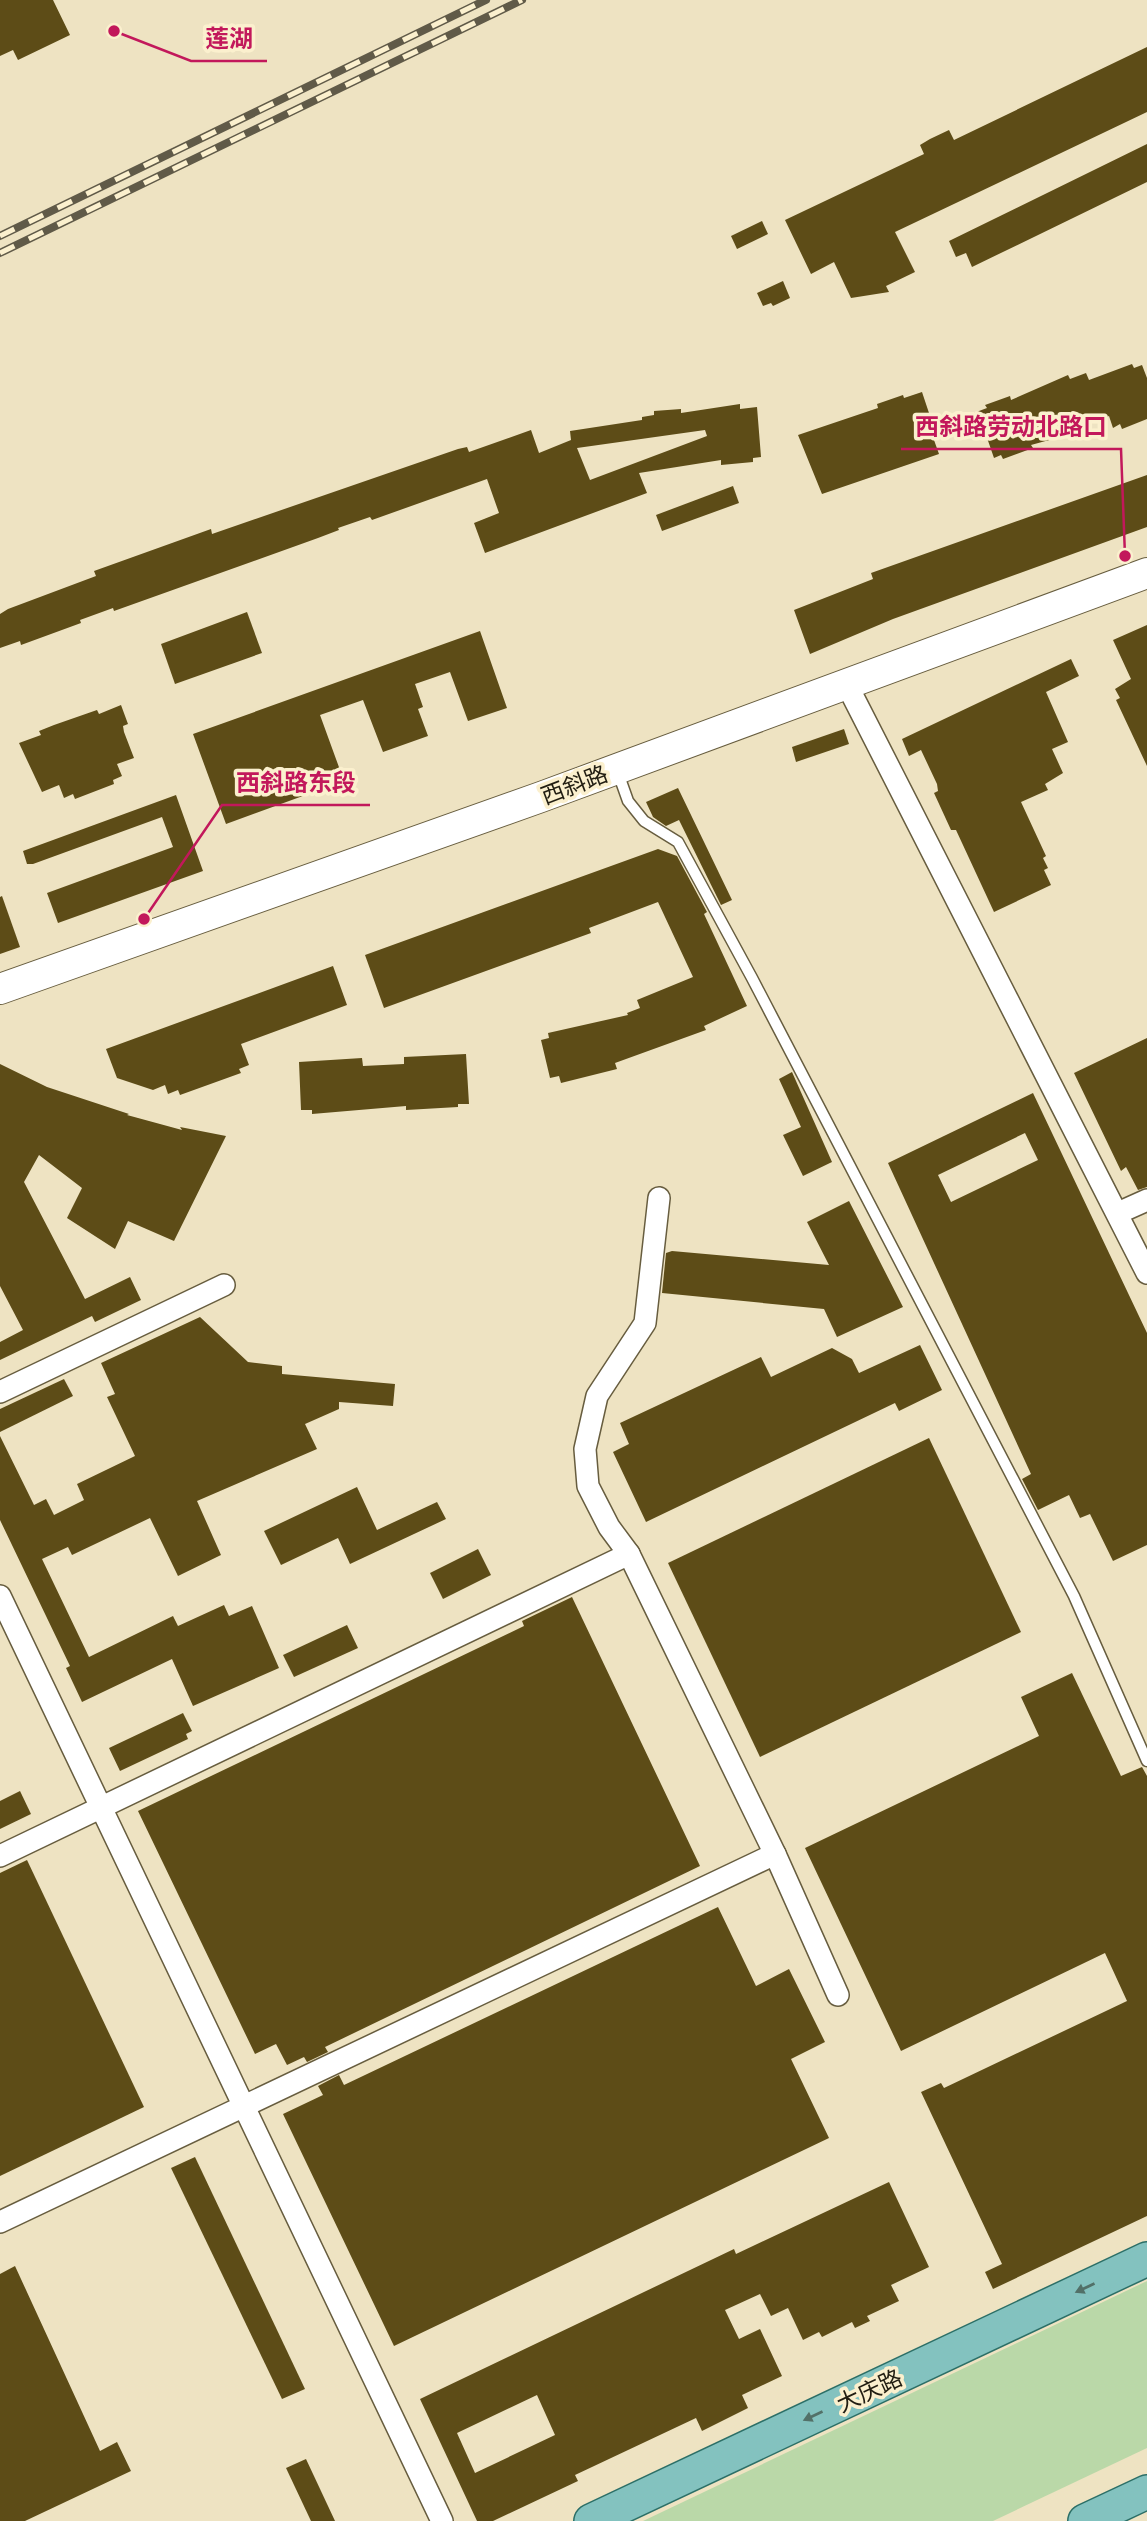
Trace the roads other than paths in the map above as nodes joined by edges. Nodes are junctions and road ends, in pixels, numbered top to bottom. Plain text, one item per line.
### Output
1 (1147, 573) edge
2 (846, 683) junction
3 (616, 768) junction
4 (0, 989) edge
5 (659, 1198) dead end
6 (1147, 1200) edge
7 (1118, 1213) junction
8 (1147, 1273) edge
9 (224, 1285) dead end
10 (0, 1392) edge
11 (629, 1554) junction
12 (0, 1596) edge
13 (1147, 1761) edge
14 (101, 1808) junction
15 (775, 1854) junction
16 (0, 1856) edge
17 (838, 1995) dead end
18 (243, 2106) junction
19 (0, 2222) edge
20 (1147, 2259) edge
21 (1147, 2492) edge
22 (442, 2521) edge
23 (590, 2521) edge
24 (1085, 2521) edge

1 - 2 street, 西斜路
2 - 3 street, 西斜路
2 - 7 street
3 - 4 street, 西斜路
3 - 13 lane
5 - 11 street
6 - 7 street
7 - 8 street
9 - 10 street
11 - 14 street
11 - 15 street
12 - 14 street
14 - 16 street
14 - 18 street
15 - 17 street
15 - 18 street
18 - 19 street
18 - 22 street
20 -> 23 main road, 大庆路
21 - 24 main road

